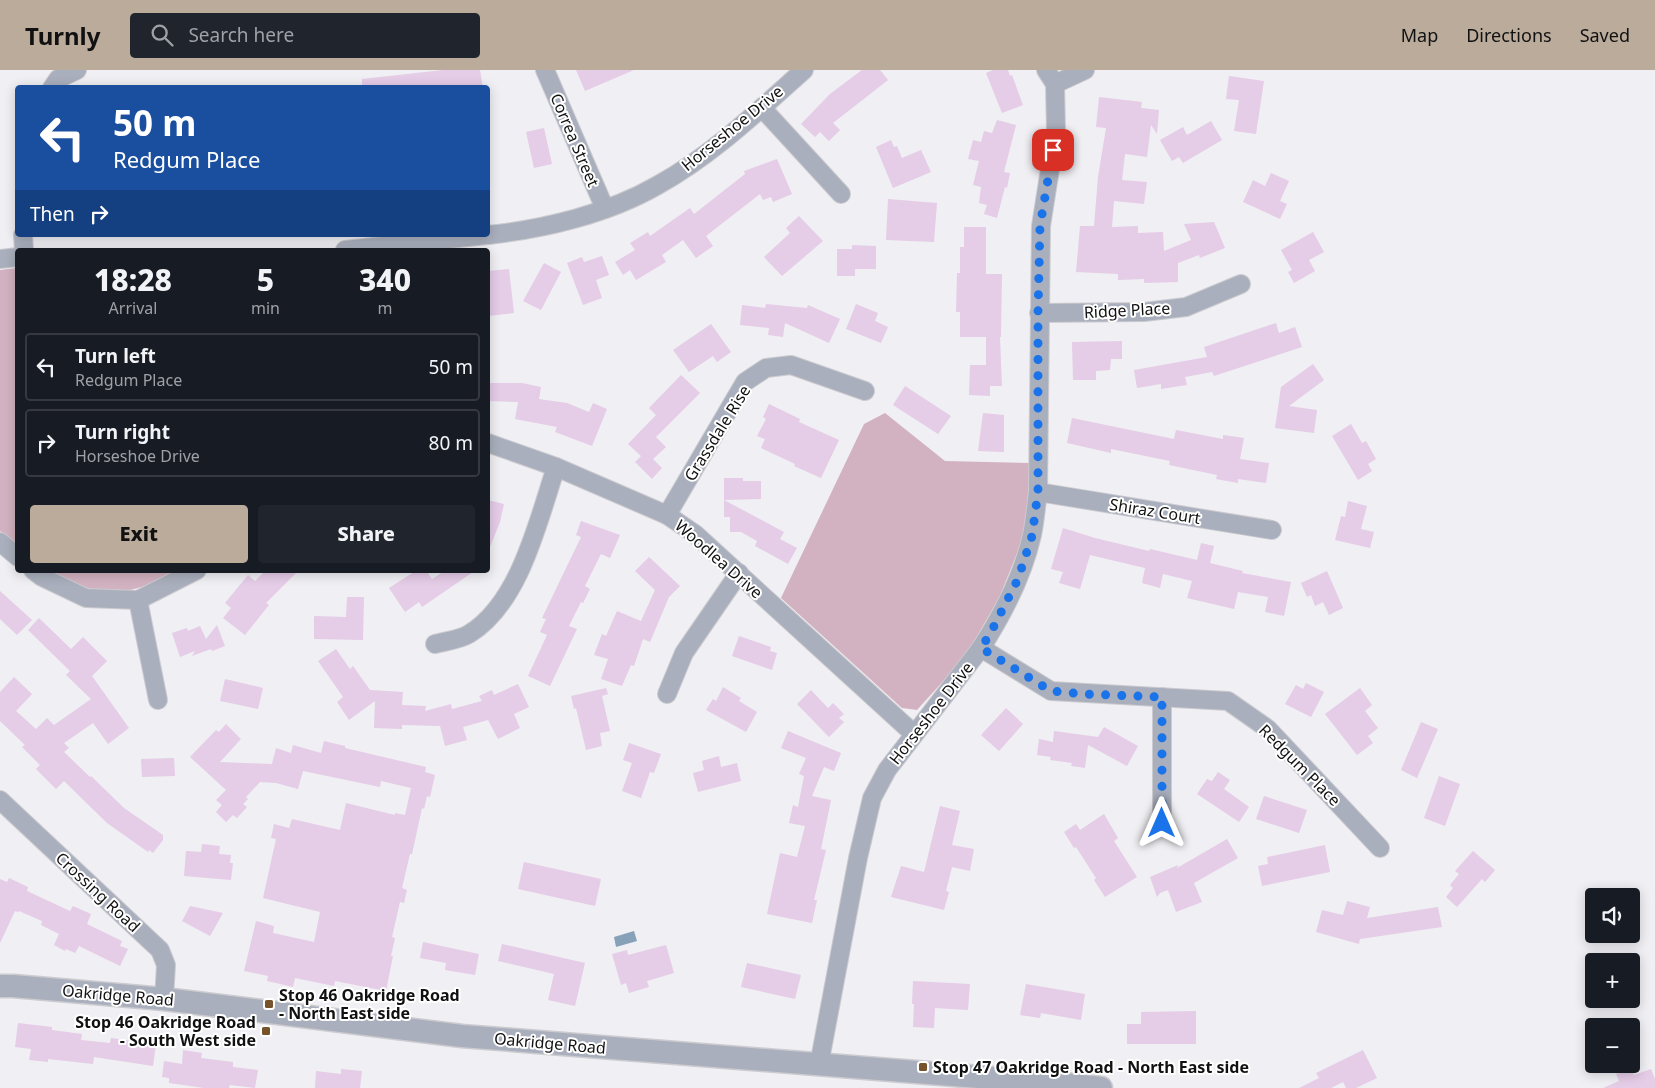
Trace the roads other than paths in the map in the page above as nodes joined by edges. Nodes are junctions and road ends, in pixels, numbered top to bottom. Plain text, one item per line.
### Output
1 (77, 70) edge
2 (545, 70) edge
3 (804, 70) edge
4 (1085, 70) edge
5 (1050, 77) edge
6 (54, 85) edge
7 (762, 108) junction
8 (841, 194) dead end
9 (605, 209) junction
10 (490, 235) edge
11 (468, 237) edge
12 (364, 248) edge
13 (15, 257) edge
14 (0, 259) edge
15 (1241, 284) dead end
16 (1038, 313) junction
17 (864, 391) dead end
18 (490, 444) edge
19 (556, 467) junction
20 (1038, 492) junction
21 (667, 515) junction
22 (1272, 530) dead end
23 (0, 542) edge
24 (15, 554) edge
25 (37, 573) edge
26 (191, 573) edge
27 (739, 573) junction
28 (138, 600) junction
29 (435, 644) dead end
30 (981, 648) junction
31 (667, 694) dead end
32 (1162, 697) junction
33 (158, 700) dead end
34 (914, 734) junction
35 (0, 800) edge
36 (1162, 823) dead end
37 (1380, 848) dead end
38 (0, 986) edge
39 (164, 999) junction
40 (819, 1065) junction
41 (1101, 1088) edge

1 - 6 street
2 - 9 street, Correa Street
3 - 7 street, Horseshoe Drive
4 - 5 street
5 - 16 street, Horseshoe Drive
7 - 8 street
7 - 9 street, Horseshoe Drive
9 - 10 street, Horseshoe Drive
11 - 12 street, Horseshoe Drive
13 - 14 street
15 - 16 street, Ridge Place
16 - 20 street, Horseshoe Drive
17 - 21 street, Grassdale Rise
18 - 19 street, Woodlea Drive
19 - 21 street, Woodlea Drive
19 - 29 street
20 - 22 street, Shiraz Court
20 - 30 street, Horseshoe Drive
21 - 27 street, Woodlea Drive
23 - 24 street
25 - 28 street
26 - 28 street
27 - 31 street
27 - 34 street, Woodlea Drive
28 - 33 street
30 - 32 street, Redgum Place
30 - 34 street, Horseshoe Drive
32 - 36 street
32 - 37 street, Redgum Place
34 - 40 street, Horseshoe Drive
35 - 39 street, Crossing Road
38 - 39 street, Oakridge Road
39 - 40 street, Oakridge Road
40 - 41 street, Oakridge Road

